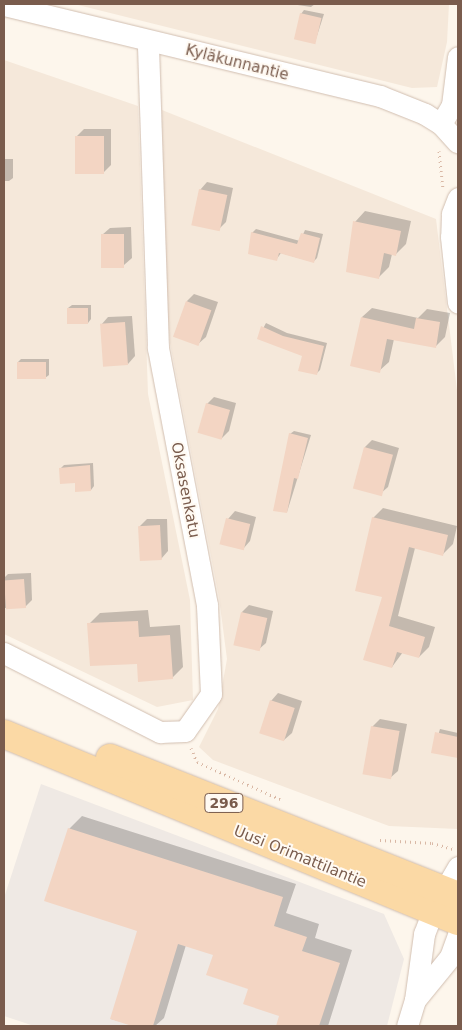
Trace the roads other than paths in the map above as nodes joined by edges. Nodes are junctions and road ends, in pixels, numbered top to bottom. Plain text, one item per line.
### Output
1 (4, 5) edge
2 (148, 42) junction
3 (458, 57) edge
4 (441, 124) junction
5 (458, 143) edge
6 (458, 198) edge
7 (458, 303) edge
8 (4, 653) edge
9 (4, 716) edge
10 (4, 734) edge
11 (449, 891) edge
12 (458, 921) edge
13 (458, 935) edge
14 (415, 1000) junction
15 (407, 1026) edge

1 - 2 street, Kyläkunnantie
2 - 4 street, Kyläkunnantie
2 - 8 street, Oksasenkatu
3 - 4 street
4 - 5 street, Kyläkunnantie
6 - 7 street
9 - 11 main road, Uusi Orimattilantie / 296
10 - 11 main road, Uusi Orimattilantie / 296
11 - 12 main road, Uusi Orimattilantie / 296
11 - 14 street
13 - 14 street
14 - 15 street

